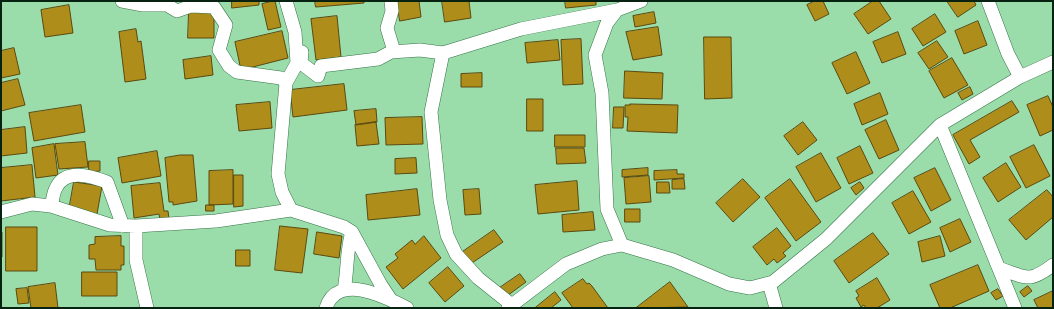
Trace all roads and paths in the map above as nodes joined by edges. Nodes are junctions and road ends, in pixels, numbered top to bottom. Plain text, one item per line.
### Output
1 (122, 1) edge
2 (286, 1) edge
3 (391, 1) edge
4 (640, 1) edge
5 (988, 1) edge
6 (617, 10) junction
7 (295, 32) junction
8 (391, 52) junction
9 (443, 53) junction
10 (1053, 62) edge
11 (1020, 77) junction
12 (286, 84) junction
13 (940, 125) junction
14 (51, 206) junction
15 (291, 210) junction
16 (1, 212) edge
17 (129, 226) junction
18 (352, 232) junction
19 (622, 245) junction
20 (1053, 265) edge
21 (1001, 269) junction
22 (769, 283) junction
23 (344, 290) junction
24 (391, 300) junction
25 (511, 307) edge
26 (147, 308) edge
27 (326, 308) edge
28 (407, 308) edge
29 (776, 308) edge
30 (1015, 308) edge

1 - 12 street
2 - 7 street
3 - 8 street
4 - 6 street
5 - 11 street
6 - 9 street
6 - 19 street
7 - 8 street
7 - 12 street
8 - 9 street
9 - 25 street
10 - 11 street
11 - 13 street
12 - 15 street
13 - 21 street
13 - 22 street
14 - 16 street
14 - 17 street
14 - 17 street
15 - 17 street
15 - 18 street
17 - 26 street
18 - 23 street
18 - 24 street
19 - 22 street
19 - 25 street
20 - 21 street
21 - 30 street
22 - 29 street
23 - 24 street
23 - 27 street
24 - 28 street

